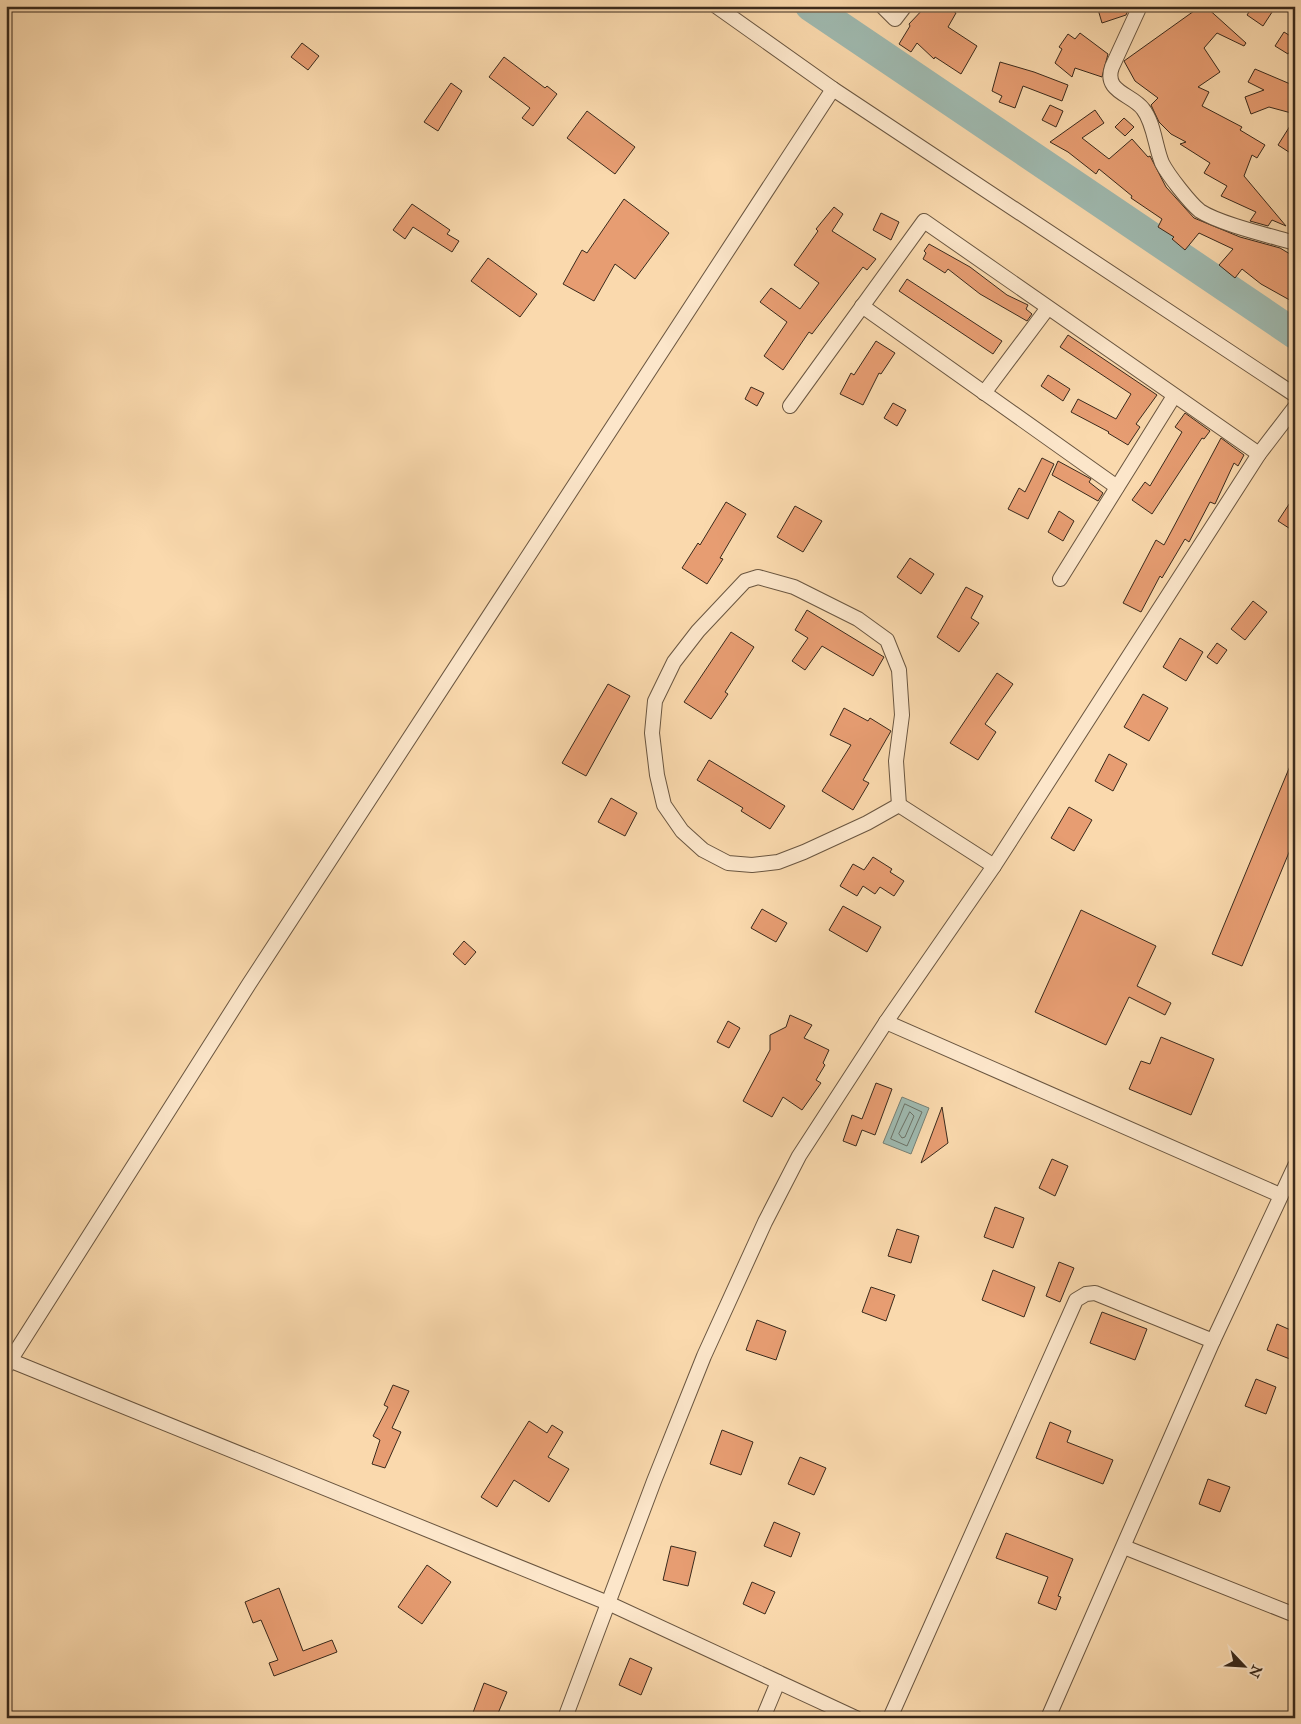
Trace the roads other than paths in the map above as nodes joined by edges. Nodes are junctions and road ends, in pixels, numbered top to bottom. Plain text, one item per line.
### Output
1 (716, 6) edge
2 (882, 6) edge
3 (905, 6) edge
4 (1140, 6) edge
5 (833, 89) junction
6 (1295, 243) edge
7 (862, 306) junction
8 (1047, 309) junction
9 (984, 393) junction
10 (1295, 394) edge
11 (1174, 396) junction
12 (790, 406) dead end
13 (1295, 408) edge
14 (1259, 454) junction
15 (1118, 487) junction
16 (1060, 579) dead end
17 (899, 805) junction
18 (994, 866) junction
19 (886, 1022) junction
20 (1295, 1166) edge
21 (1280, 1195) junction
22 (1213, 1341) junction
23 (8, 1363) edge
24 (1124, 1547) junction
25 (608, 1603) junction
26 (1295, 1615) edge
27 (778, 1682) junction
28 (565, 1718) edge
29 (763, 1718) edge
30 (856, 1718) edge
31 (890, 1718) edge
32 (1048, 1718) edge

1 - 5 street
2 - 3 street
4 - 6 street
5 - 10 street
5 - 23 street
7 - 8 street
7 - 9 street
7 - 12 street
8 - 9 street
8 - 11 street
9 - 15 street
11 - 14 street
11 - 15 street
13 - 14 street
14 - 18 street
15 - 16 street
17 - 17 street
17 - 18 street
18 - 19 street
19 - 21 street
19 - 25 street
20 - 21 street
21 - 22 street
22 - 24 street
22 - 31 street
23 - 25 street
24 - 26 street
24 - 32 street
25 - 27 street
25 - 28 street
27 - 29 street
27 - 30 street

